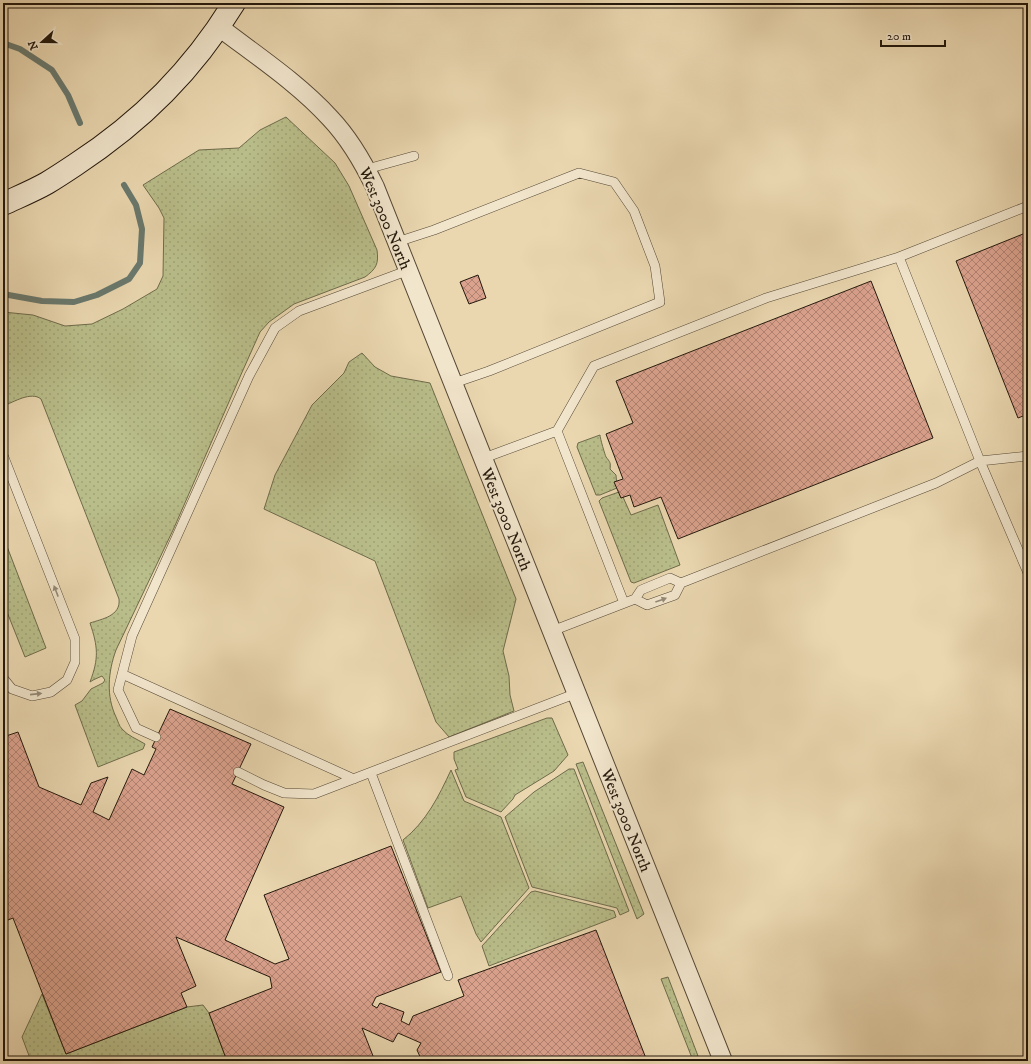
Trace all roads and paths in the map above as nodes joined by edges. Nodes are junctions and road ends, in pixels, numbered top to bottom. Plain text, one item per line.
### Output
1 (234, 3) edge
2 (219, 27) junction
3 (414, 156) dead end
4 (367, 169) junction
5 (3, 204) edge
6 (1028, 206) edge
7 (397, 242) junction
8 (899, 257) junction
9 (409, 270) junction
10 (454, 383) junction
11 (557, 431) junction
12 (3, 455) edge
13 (1028, 456) edge
14 (484, 458) junction
15 (980, 461) junction
16 (1028, 573) edge
17 (681, 583) junction
18 (636, 599) junction
19 (624, 603) junction
20 (552, 631) junction
21 (122, 674) junction
22 (3, 678) edge
23 (577, 693) junction
24 (156, 737) dead end
25 (238, 772) dead end
26 (371, 773) junction
27 (354, 779) junction
28 (448, 976) dead end
29 (723, 1061) edge

1 - 2 street
2 - 4 street, West 3000 North
2 - 5 street
3 - 4 lane
4 - 7 street, West 3000 North
6 - 8 lane
7 - 9 street, West 3000 North
7 - 10 lane
8 - 11 lane
8 - 15 lane
9 - 10 street, West 3000 North
9 - 21 lane
10 - 14 street, West 3000 North
11 - 14 lane
11 - 19 lane
22 -> 12 lane
13 - 15 lane
14 - 20 street, West 3000 North
15 - 16 lane
15 - 17 lane
17 - 18 lane
18 -> 17 lane
18 - 19 lane
19 - 20 lane
20 - 23 street, West 3000 North
21 - 24 lane
21 - 27 lane
23 - 26 lane
23 - 29 street, West 3000 North
25 - 27 lane
26 - 27 lane
26 - 28 lane

